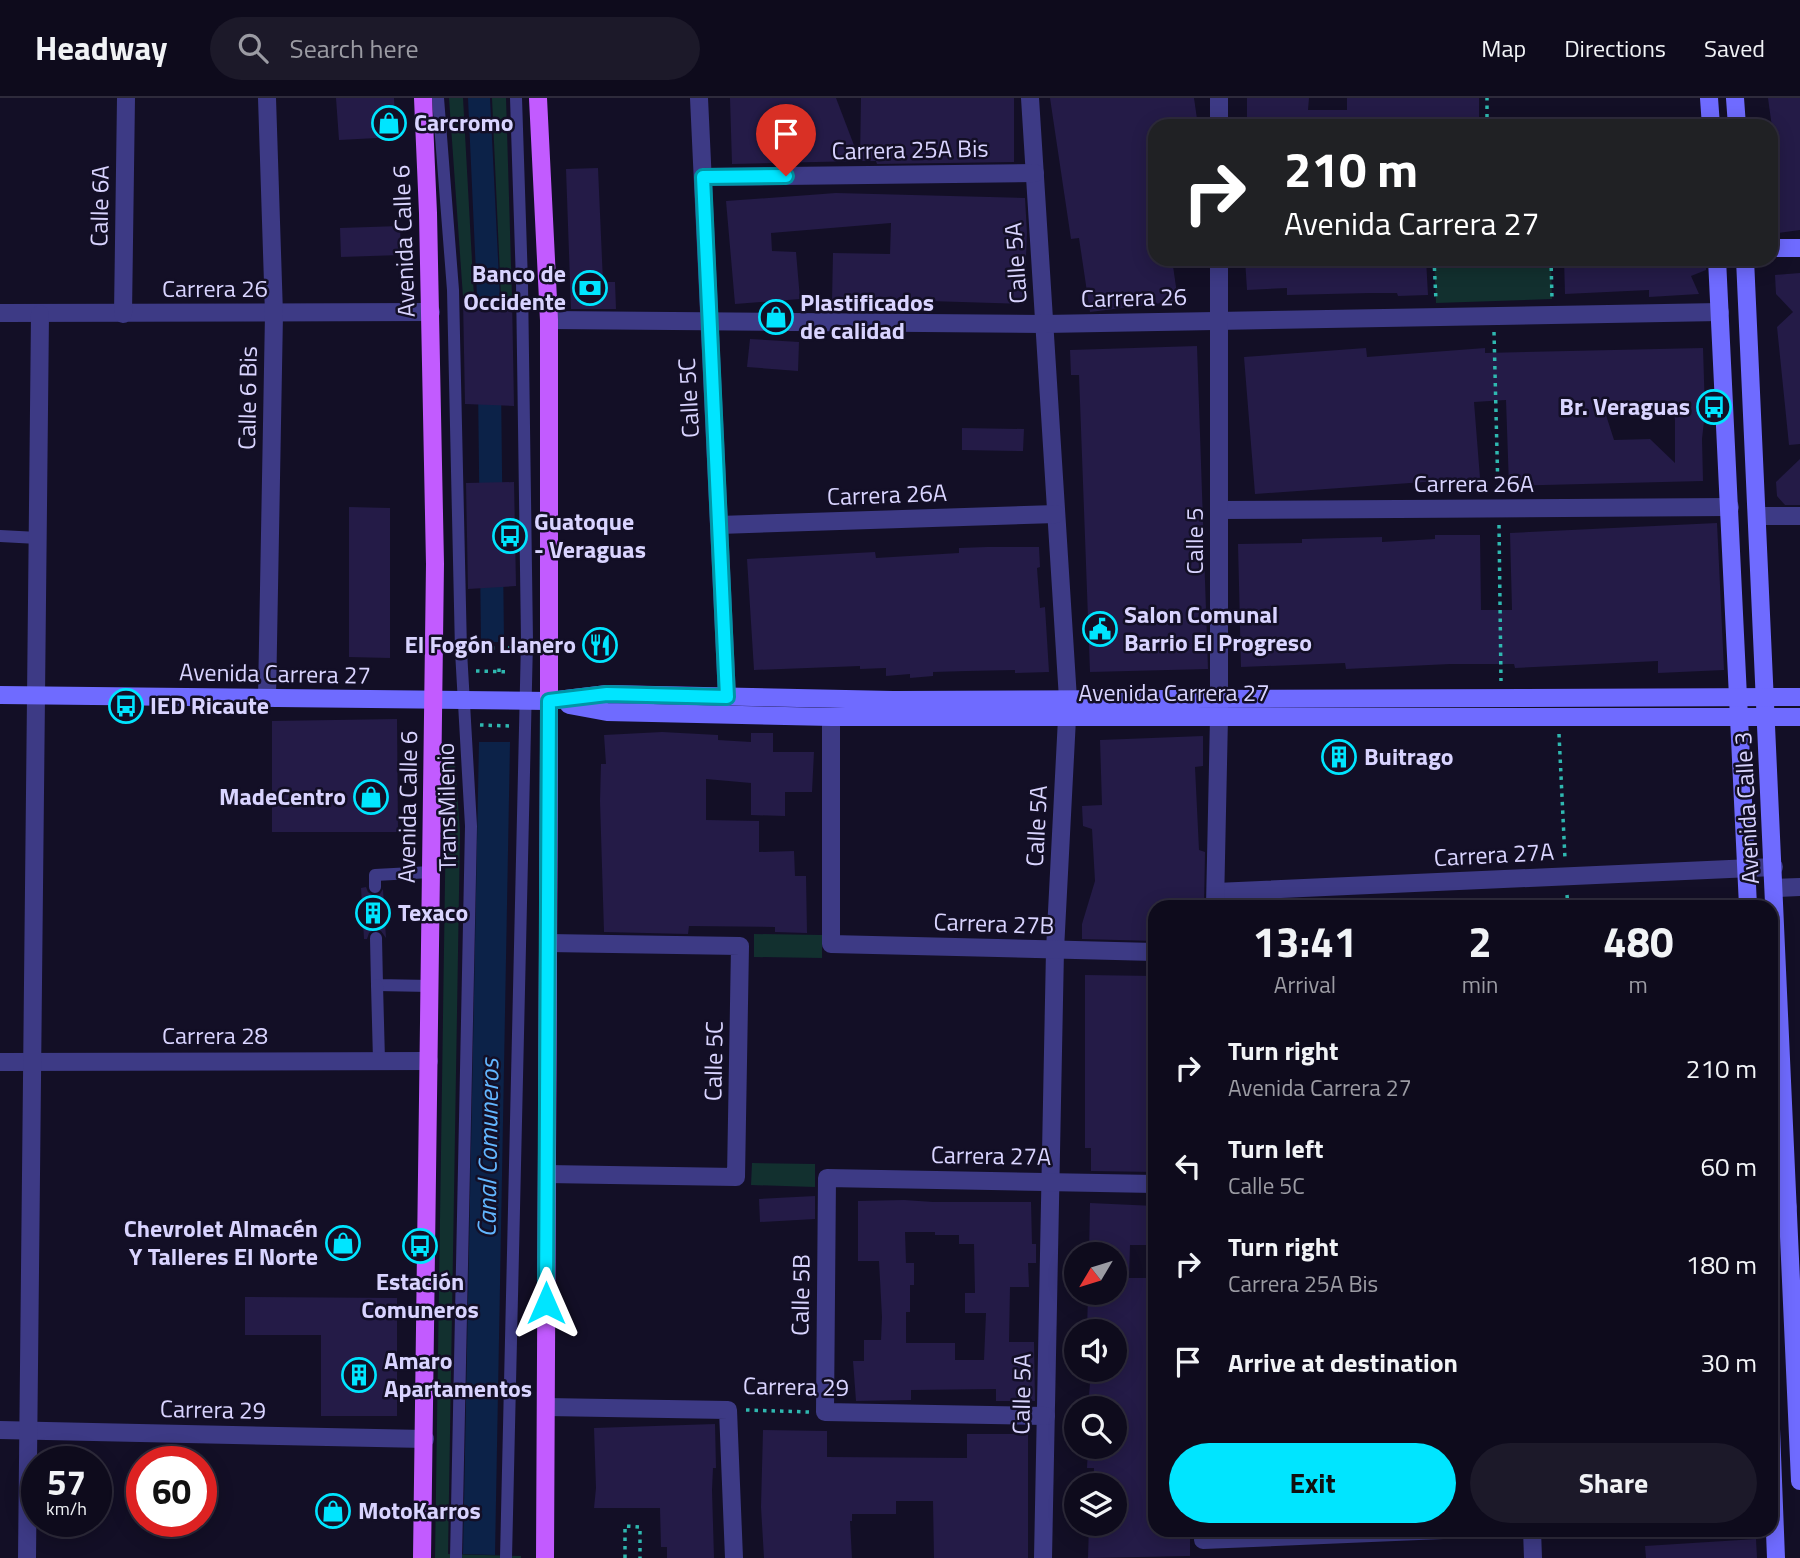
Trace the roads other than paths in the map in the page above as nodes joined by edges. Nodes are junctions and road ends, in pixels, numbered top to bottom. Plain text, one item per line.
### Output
1 (125, 98) edge
2 (267, 98) edge
3 (423, 98) edge
4 (438, 98) edge
5 (516, 98) edge
6 (538, 98) edge
7 (699, 98) edge
8 (1030, 98) edge
9 (1219, 98) edge
10 (1709, 98) edge
11 (1735, 98) edge
12 (1219, 119) edge
13 (1710, 119) edge
14 (1736, 119) edge
15 (1035, 173) junction
16 (703, 177) junction
17 (1778, 248) edge
18 (1800, 248) edge
19 (1219, 266) edge
20 (1717, 266) edge
21 (1745, 266) edge
22 (431, 312) junction
23 (1720, 312) junction
24 (0, 313) edge
25 (40, 314) junction
26 (123, 314) junction
27 (274, 314) junction
28 (549, 320) junction
29 (710, 321) junction
30 (1219, 321) junction
31 (1044, 324) junction
32 (1730, 507) junction
33 (1219, 510) junction
34 (1056, 514) junction
35 (1757, 516) junction
36 (1800, 516) edge
37 (719, 525) junction
38 (0, 536) edge
39 (38, 538) junction
40 (0, 695) edge
41 (37, 695) junction
42 (727, 697) junction
43 (1738, 697) junction
44 (1766, 697) junction
45 (1800, 697) edge
46 (267, 698) junction
47 (433, 700) junction
48 (464, 700) junction
49 (526, 701) junction
50 (549, 701) junction
51 (1067, 708) junction
52 (1219, 708) junction
53 (1740, 717) junction
54 (1767, 717) junction
55 (1800, 717) edge
56 (831, 718) junction
57 (1774, 867) junction
58 (1746, 868) junction
59 (431, 872) junction
60 (375, 887) dead end
61 (1800, 887) edge
62 (1775, 888) junction
63 (1215, 899) edge
64 (1748, 900) edge
65 (1775, 900) edge
66 (376, 938) dead end
67 (548, 943) junction
68 (1055, 950) junction
69 (1148, 952) edge
70 (377, 985) junction
71 (430, 986) junction
72 (1778, 1048) edge
73 (379, 1060) junction
74 (429, 1061) junction
75 (0, 1062) edge
76 (33, 1062) junction
77 (1793, 1152) edge
78 (547, 1174) junction
79 (827, 1178) joint
80 (1050, 1182) junction
81 (1148, 1184) edge
82 (1780, 1207) edge
83 (1796, 1278) edge
84 (546, 1407) junction
85 (825, 1412) joint
86 (1046, 1416) junction
87 (1799, 1420) edge
88 (0, 1430) edge
89 (28, 1430) junction
90 (425, 1439) junction
91 (1800, 1481) edge
92 (424, 1527) junction
93 (1303, 1537) edge
94 (1532, 1537) edge
95 (1775, 1537) edge
96 (1203, 1542) edge
97 (547, 1553) edge
98 (27, 1558) edge
99 (411, 1558) edge
100 (422, 1558) edge
101 (456, 1558) edge
102 (506, 1558) edge
103 (734, 1558) edge
104 (1043, 1558) edge
105 (1534, 1558) edge
106 (1776, 1558) edge

1 - 26 street, Calle 6A
2 - 27 street, Calle 6 Bis
3 - 22 main road, Avenida Calle 6
4 - 48 lane, TransMilenio
5 - 49 lane
6 - 28 main road
7 - 16 street, Calle 5C
8 - 15 street, Calle 5A
9 - 12 street
10 - 13 main road
11 - 14 main road
15 - 16 street, Carrera 25A Bis
15 - 31 street, Calle 5A
16 - 29 street, Calle 5C
17 - 18 main road
19 - 30 street, Calle 5
20 - 23 main road, Avenida Calle 3
21 - 35 main road, Avenida Calle 3
22 - 27 street, Carrera 26
22 - 47 main road, Avenida Calle 6
23 - 30 street, Carrera 26
23 - 32 main road, Avenida Calle 3
24 - 25 street, Carrera 26
25 - 26 street, Carrera 26
25 - 39 street
26 - 27 street, Carrera 26
27 - 46 street, Calle 6 Bis
28 - 29 street, Carrera 26
28 - 50 main road
29 - 31 street, Carrera 26
29 - 37 street, Calle 5C
30 - 31 street, Carrera 26
30 - 33 street, Calle 5
31 - 34 street, Calle 5A
32 - 33 street, Carrera 26A
32 - 43 main road, Avenida Calle 3
33 - 52 street, Calle 5
34 - 37 street, Carrera 26A
34 - 51 street, Calle 5A
35 - 36 street
35 - 44 main road, Avenida Calle 3
37 - 42 street, Calle 5C
38 - 39 lane
39 - 41 street
40 - 41 main road, Avenida Carrera 27
41 - 46 main road, Avenida Carrera 27
41 - 76 street
42 - 50 main road, Avenida Carrera 27
42 - 51 main road, Avenida Carrera 27
43 - 44 main road, Avenida Carrera 27
43 - 52 main road, Avenida Carrera 27
43 - 53 main road, Avenida Calle 3
44 - 45 main road, Avenida Carrera 27
44 - 54 main road, Avenida Calle 3
46 - 47 main road, Avenida Carrera 27
47 - 48 main road, Avenida Carrera 27
47 - 59 main road, Avenida Calle 6
48 - 49 main road, Avenida Carrera 27
48 - 101 lane, TransMilenio
49 - 50 main road, Avenida Carrera 27
49 - 102 lane
50 - 56 main road, Avenida Carrera 27
50 - 67 main road
51 - 52 main road, Avenida Carrera 27
51 - 56 main road, Avenida Carrera 27
51 - 68 street, Calle 5A
52 - 53 main road, Avenida Carrera 27
52 - 63 street, Calle 5
53 - 54 main road, Avenida Carrera 27
53 - 58 main road, Avenida Calle 3
54 - 55 main road, Avenida Carrera 27
54 - 57 main road, Avenida Calle 3
56 - 68 street, Carrera 27B
57 - 58 street, Carrera 27A
57 - 62 main road, Avenida Calle 3
58 - 63 street, Carrera 27A
58 - 64 main road, Avenida Calle 3
59 - 60 lane
59 - 71 main road, Avenida Calle 6
61 - 62 street
62 - 65 main road, Avenida Calle 3
66 - 70 lane
67 - 78 main road
67 - 78 street, Calle 5C
68 - 69 street, Carrera 27B
68 - 80 street, Calle 5A
70 - 71 lane
70 - 73 lane
71 - 74 main road, Avenida Calle 6
72 - 77 main road, Avenida Calle 3
73 - 74 street, Carrera 28
73 - 76 street, Carrera 28
74 - 90 main road, Avenida Calle 6
75 - 76 street, Carrera 28
76 - 89 street
77 - 82 main road, Avenida Calle 3
78 - 84 main road
79 - 80 street, Carrera 27A
79 - 85 street, Calle 5B
80 - 81 street, Carrera 27A
80 - 86 street, Calle 5A
82 - 83 main road, Avenida Calle 3
83 - 87 main road, Avenida Calle 3
84 - 97 main road
84 - 103 street, Carrera 29
85 - 86 street, Carrera 29
86 - 104 street, Calle 5A
87 - 91 main road, Avenida Calle 3
88 - 89 street, Carrera 29
89 - 90 street, Carrera 29
89 - 98 street
90 - 92 main road, Avenida Calle 6
92 - 99 main road
92 - 100 main road, Avenida Calle 6
93 - 96 street
94 - 105 street
95 - 106 main road

